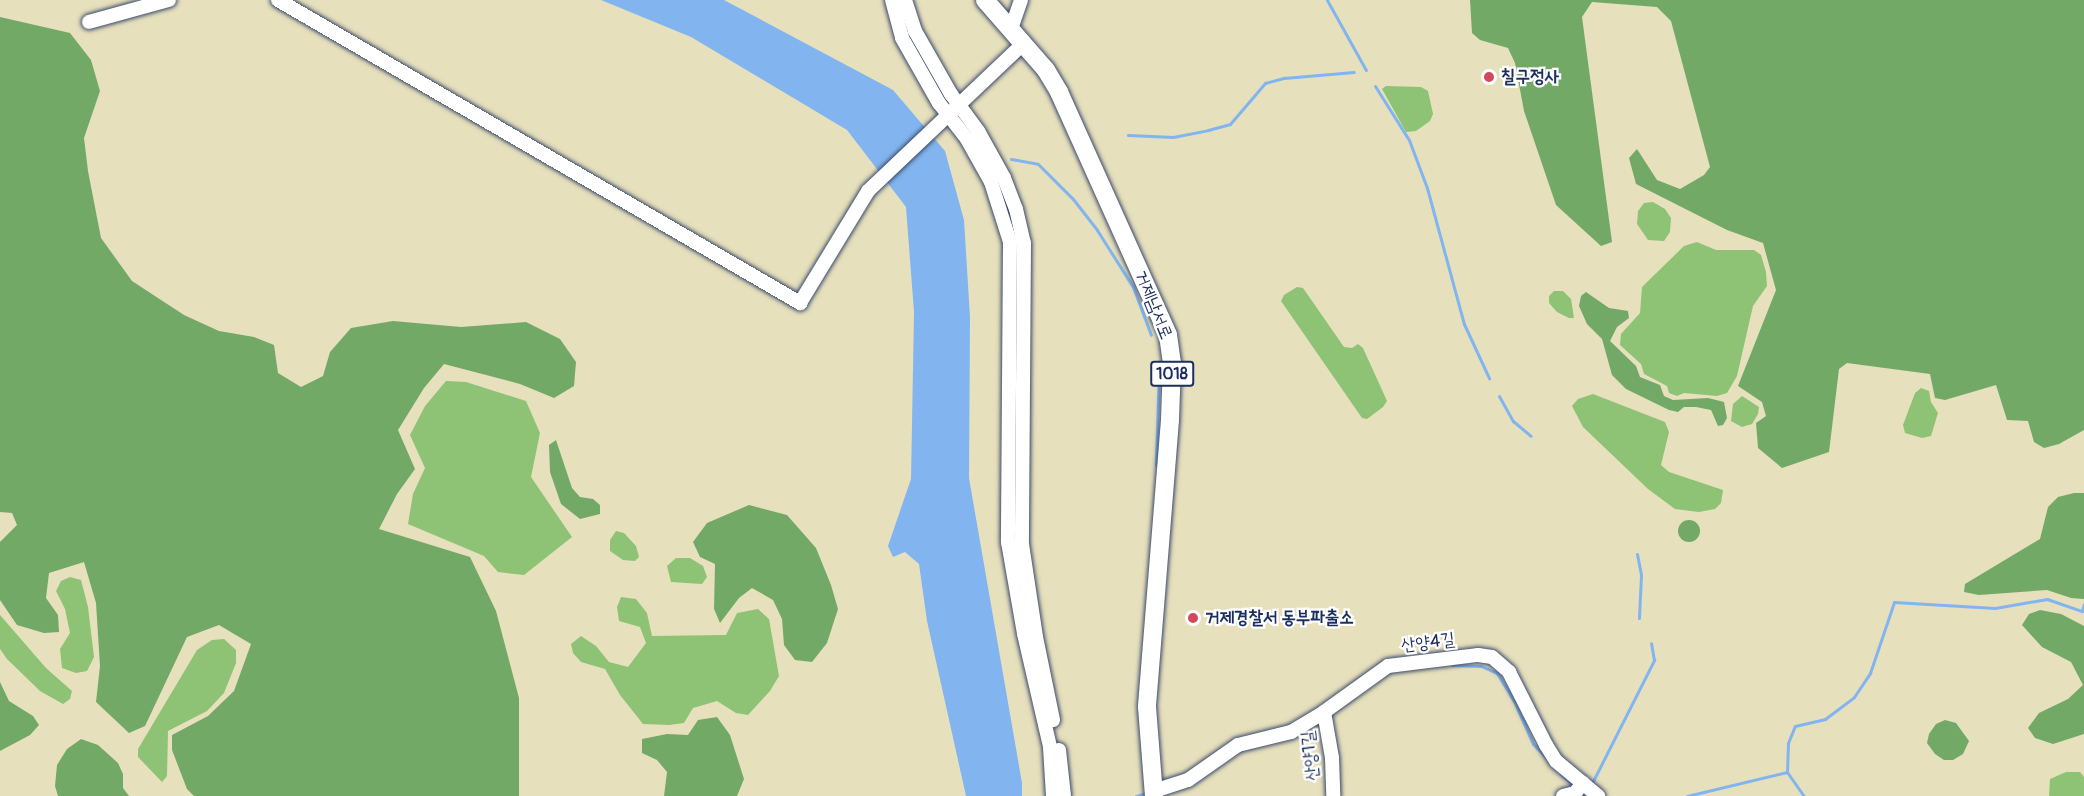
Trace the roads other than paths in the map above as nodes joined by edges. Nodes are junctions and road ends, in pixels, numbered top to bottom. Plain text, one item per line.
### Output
1 (169, 0) edge
2 (278, 0) edge
3 (892, 0) edge
4 (905, 0) edge
5 (985, 0) edge
6 (1021, 0) edge
7 (89, 22) dead end
8 (1011, 29) junction
9 (1024, 43) junction
10 (959, 105) junction
11 (943, 120) junction
12 (1324, 712) junction
13 (1573, 791) edge
14 (1154, 794) edge
15 (1053, 796) edge
16 (1064, 796) edge
17 (1333, 796) edge
18 (1598, 796) edge

1 - 7 street
2 - 11 street
3 - 11 street
4 - 10 street
5 - 8 main road, 거제남서로 / 1018
6 - 8 street
8 - 9 main road, 거제남서로 / 1018
9 - 10 street
9 - 14 main road, 거제남서로 / 1018
10 - 11 street
10 - 16 street
11 - 15 street
12 - 13 street, 산양4길
12 - 14 street, 산양4길
12 - 17 street, 산양1길
13 - 18 street, 산양4길

